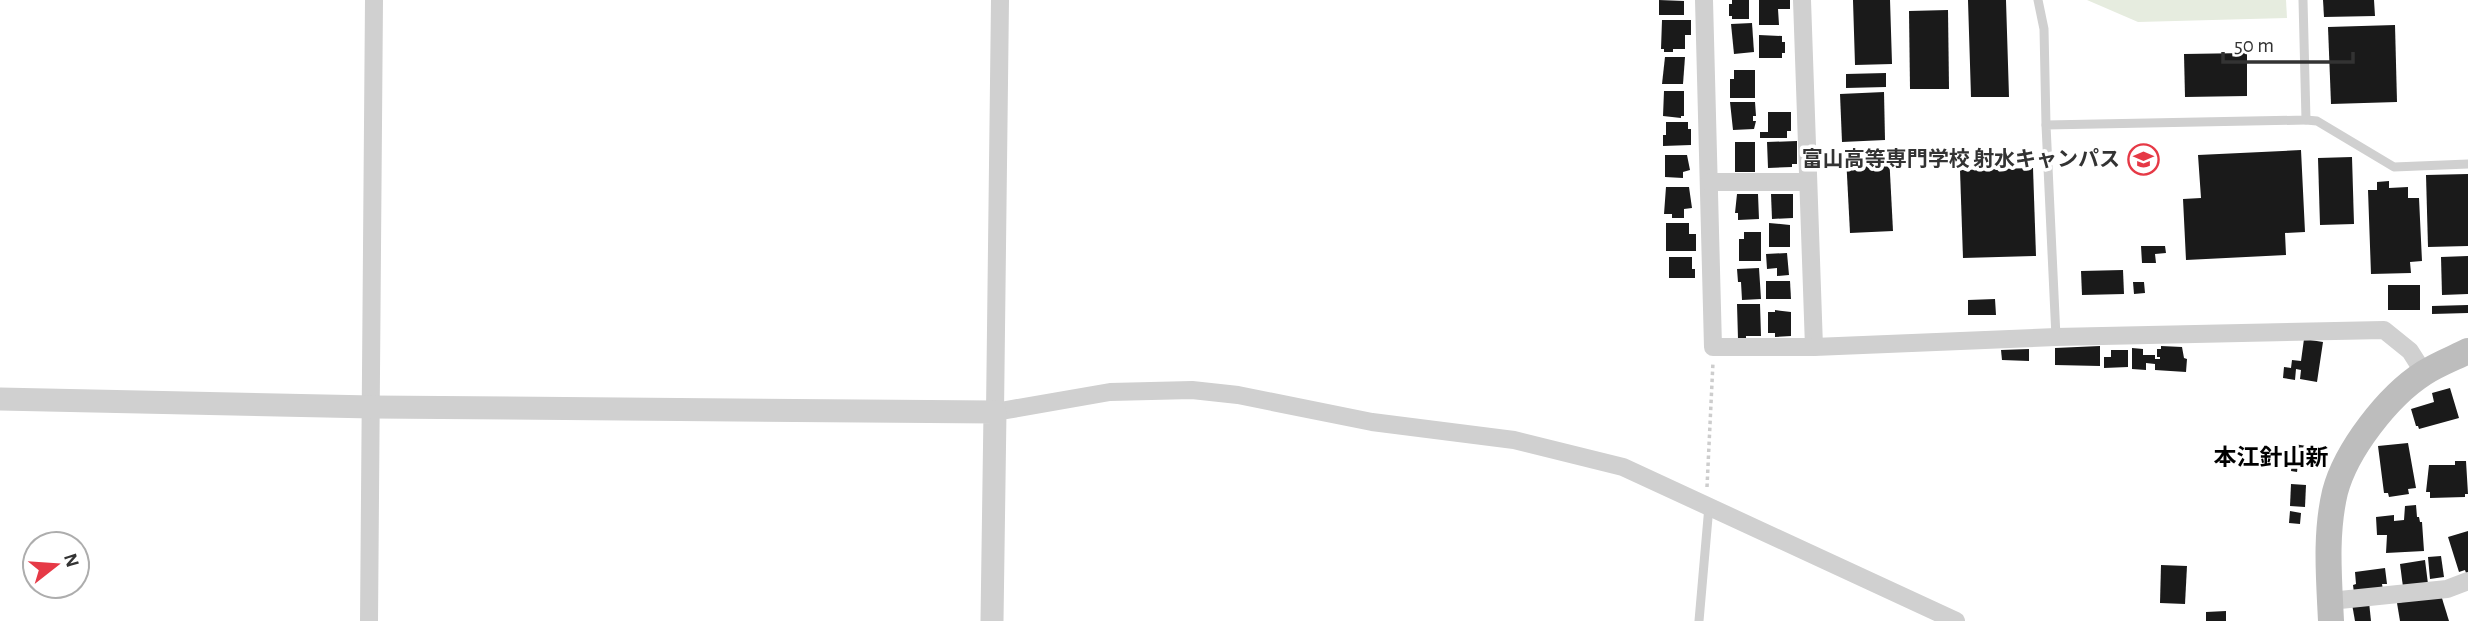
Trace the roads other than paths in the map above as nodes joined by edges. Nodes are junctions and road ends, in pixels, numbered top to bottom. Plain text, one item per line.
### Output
1 (374, 0) edge
2 (1000, 0) edge
3 (1703, 0) edge
4 (1802, 0) edge
5 (2038, 0) edge
6 (2303, 0) edge
7 (2306, 120) junction
8 (2046, 125) junction
9 (2468, 164) edge
10 (1808, 182) junction
11 (1710, 183) junction
12 (2056, 337) junction
13 (1814, 348) junction
14 (2468, 351) edge
15 (2424, 373) junction
16 (0, 399) edge
17 (372, 407) junction
18 (1004, 411) junction
19 (1709, 506) junction
20 (2468, 581) edge
21 (2331, 611) edge
22 (369, 621) edge
23 (992, 621) edge
24 (1699, 621) edge
25 (1956, 621) edge

1 - 17 street
2 - 18 street
3 - 11 street
4 - 10 street
5 - 8 lane
6 - 7 lane
7 - 8 lane
7 - 9 lane
8 - 12 lane
10 - 11 street
10 - 13 street
11 - 13 street
12 - 13 street
12 - 15 street
14 - 15 main road
15 - 21 main road
16 - 17 street
17 - 18 street
17 - 22 street
18 - 19 street
18 - 23 street
19 - 24 lane
19 - 25 street
20 - 21 street

